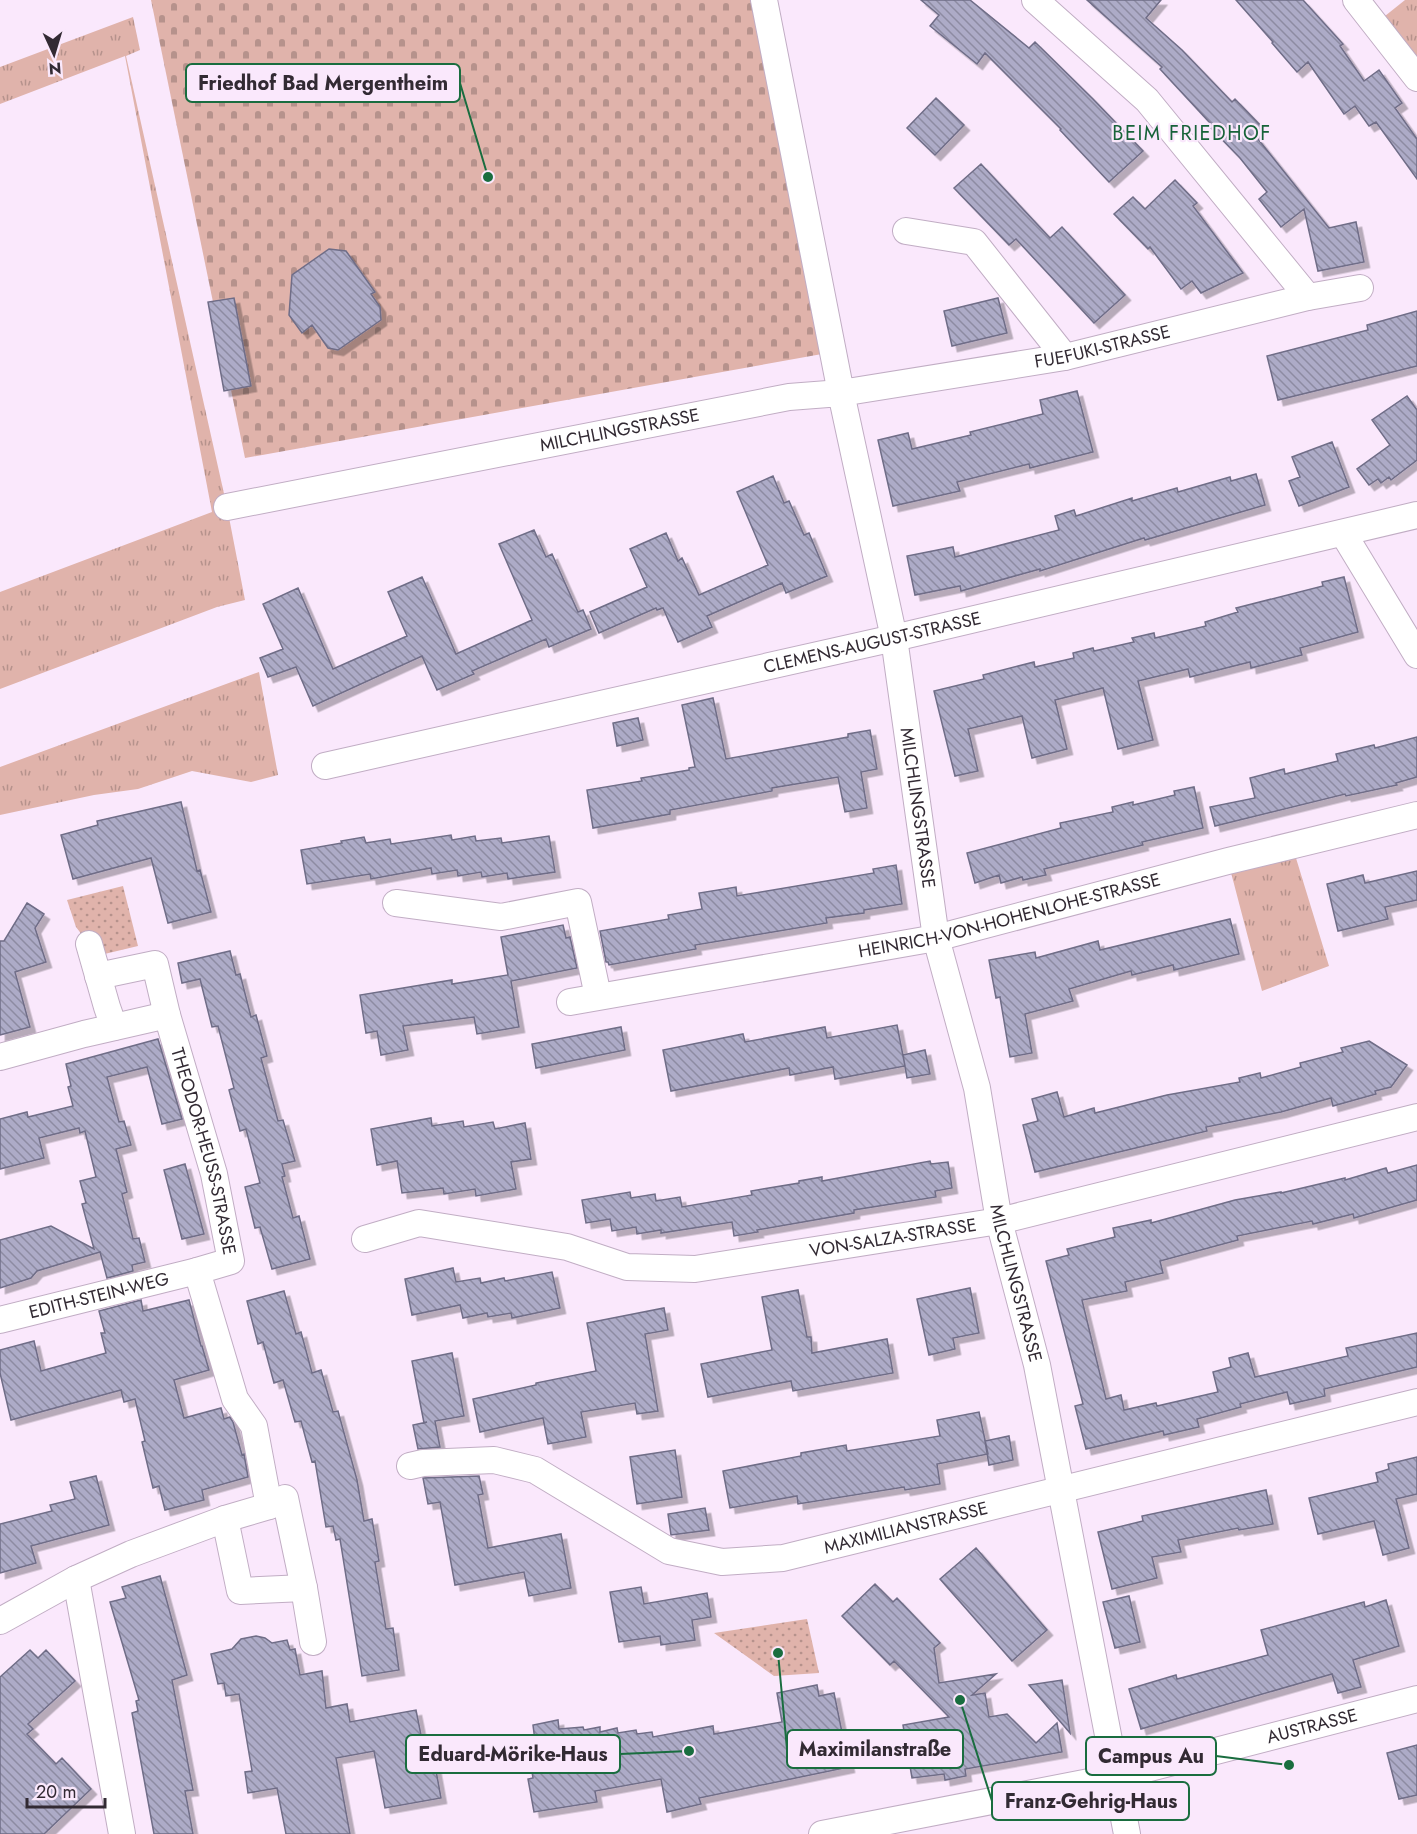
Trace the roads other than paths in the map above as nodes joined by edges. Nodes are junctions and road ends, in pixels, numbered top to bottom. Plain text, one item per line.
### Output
1 (764, 0) edge
2 (1035, 0) edge
3 (1356, 0) edge
4 (1417, 78) edge
5 (906, 231) dead end
6 (1360, 288) dead end
7 (1308, 297) junction
8 (1065, 357) junction
9 (841, 393) junction
10 (227, 507) dead end
11 (1417, 514) edge
12 (1343, 533) junction
13 (894, 638) junction
14 (1417, 655) edge
15 (325, 766) dead end
16 (1417, 815) edge
17 (396, 903) dead end
18 (936, 938) junction
19 (89, 944) dead end
20 (98, 976) junction
21 (598, 996) junction
22 (570, 1002) dead end
23 (167, 1015) junction
24 (114, 1027) junction
25 (0, 1057) edge
26 (1417, 1117) edge
27 (999, 1221) junction
28 (365, 1239) dead end
29 (197, 1271) junction
30 (0, 1320) edge
31 (1417, 1402) edge
32 (410, 1466) dead end
33 (1060, 1490) junction
34 (277, 1502) junction
35 (225, 1519) junction
36 (76, 1579) junction
37 (304, 1588) junction
38 (0, 1621) edge
39 (313, 1642) dead end
40 (1417, 1699) edge
41 (1116, 1777) junction
42 (122, 1834) edge
43 (822, 1834) edge
44 (1127, 1834) edge

1 - 9 street
2 - 7 street
3 - 4 street
5 - 8 street
6 - 7 street, FUEFUKI-STRASSE
7 - 8 street, FUEFUKI-STRASSE
8 - 9 street, FUEFUKI-STRASSE
9 - 10 street, MILCHLINGSTRASSE
9 - 13 street, MILCHLINGSTRASSE
11 - 12 street, CLEMENS-AUGUST-STRASSE
12 - 13 street, CLEMENS-AUGUST-STRASSE
12 - 14 street
13 - 15 street, CLEMENS-AUGUST-STRASSE
13 - 18 street, MILCHLINGSTRASSE
16 - 18 street, HEINRICH-VON-HOHENLOHE-STRASSE
17 - 21 street
18 - 21 street, HEINRICH-VON-HOHENLOHE-STRASSE
18 - 27 street, MILCHLINGSTRASSE
19 - 20 street
20 - 23 street, THEODOR-HEUSS-STRASSE
20 - 24 street
21 - 22 street, HEINRICH-VON-HOHENLOHE-STRASSE
23 - 24 street
23 - 29 street, THEODOR-HEUSS-STRASSE
24 - 25 street
26 - 27 street, VON-SALZA-STRASSE
27 - 28 street, VON-SALZA-STRASSE
27 - 33 street, MILCHLINGSTRASSE
29 - 30 street, EDITH-STEIN-WEG
29 - 34 street, THEODOR-HEUSS-STRASSE
31 - 33 street, MAXIMILIANSTRASSE
32 - 33 street, MAXIMILIANSTRASSE
33 - 41 street, MILCHLINGSTRASSE
34 - 35 street
34 - 37 street, THEODOR-HEUSS-STRASSE
35 - 36 street
35 - 37 street
36 - 38 street
36 - 42 street
37 - 39 street, THEODOR-HEUSS-STRASSE
40 - 41 street, AUSTRASSE
41 - 43 street, AUSTRASSE
41 - 44 street, MILCHLINGSTRASSE

